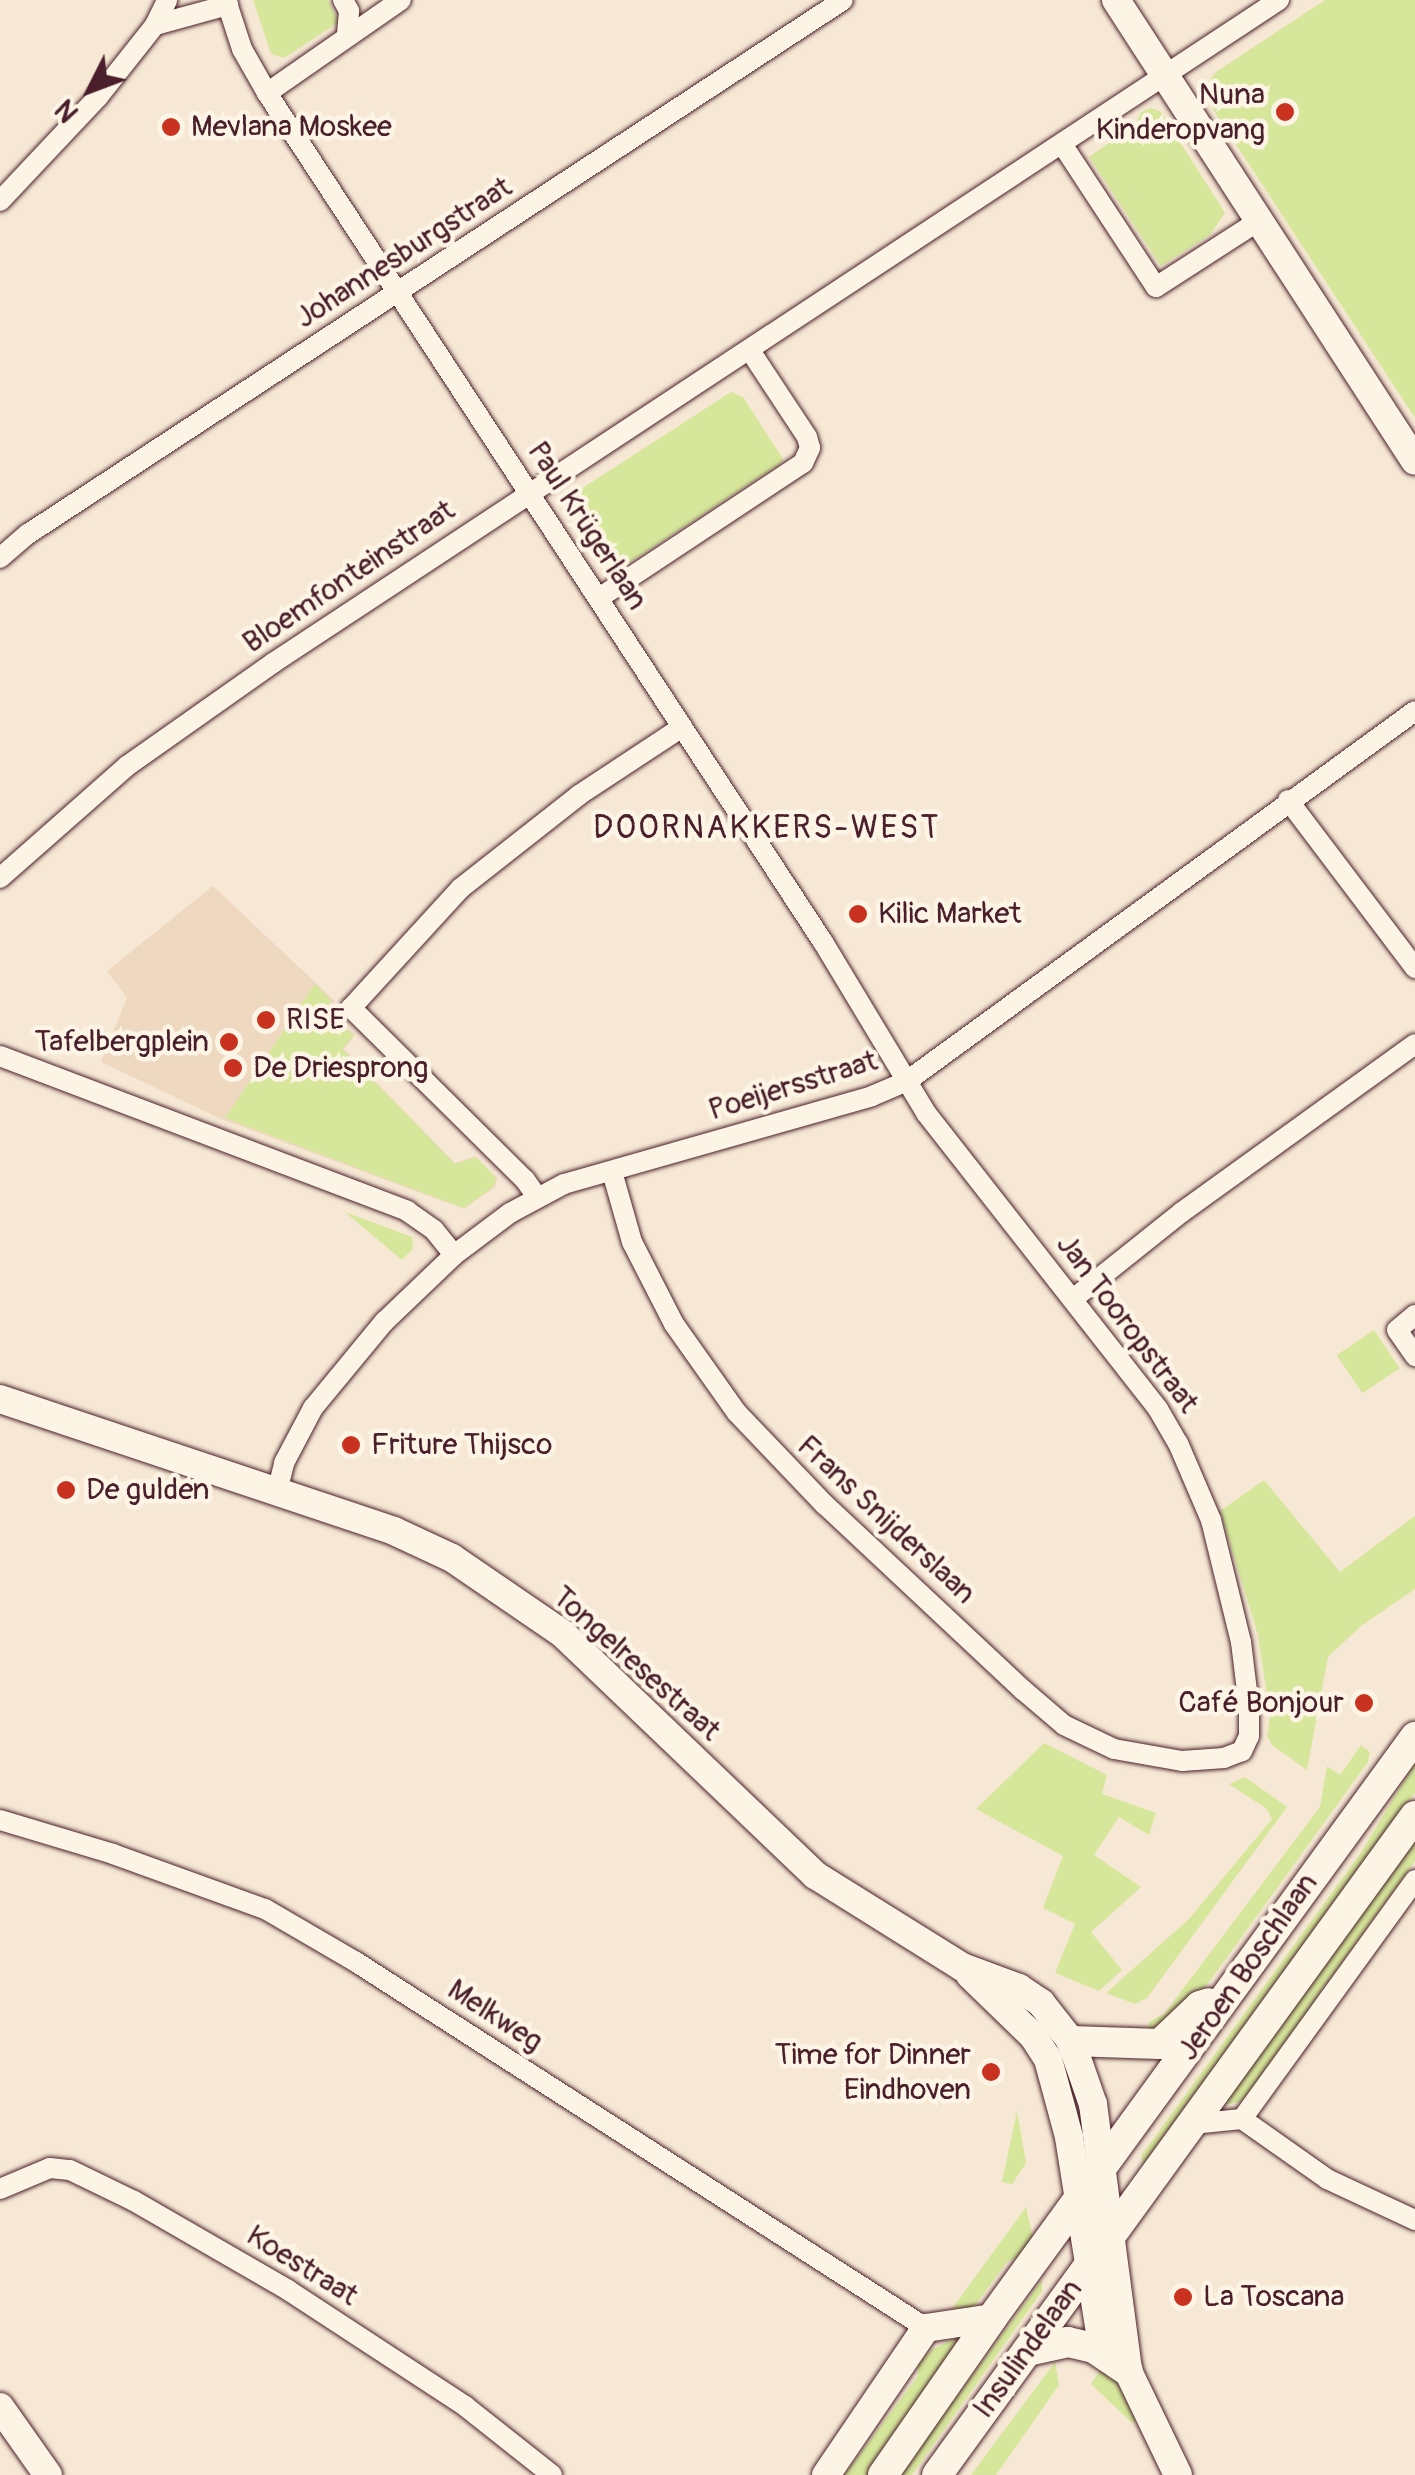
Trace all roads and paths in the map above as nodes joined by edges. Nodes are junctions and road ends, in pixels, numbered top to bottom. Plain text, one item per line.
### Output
1 (167, 0) edge
2 (342, 0) edge
3 (401, 0) edge
4 (843, 0) edge
5 (1116, 0) edge
6 (1279, 0) edge
7 (227, 2) edge
8 (154, 24) junction
9 (347, 36) junction
10 (1167, 77) junction
11 (267, 93) junction
12 (1062, 144) junction
13 (0, 201) edge
14 (1260, 220) junction
15 (398, 292) junction
16 (751, 352) junction
17 (1415, 461) edge
18 (529, 493) junction
19 (0, 558) edge
20 (599, 598) junction
21 (1415, 711) edge
22 (682, 727) junction
23 (1288, 800) junction
24 (0, 878) edge
25 (1415, 968) edge
26 (1415, 1044) edge
27 (0, 1056) edge
28 (907, 1081) junction
29 (612, 1172) junction
30 (537, 1197) junction
31 (454, 1255) junction
32 (1073, 1299) junction
33 (1415, 1316) edge
34 (1415, 1356) edge
35 (0, 1400) edge
36 (277, 1492) junction
37 (1415, 1738) edge
38 (1242, 1751) joint
39 (1415, 1816) edge
40 (0, 1820) edge
41 (1411, 1894) edge
42 (962, 1967) junction
43 (1231, 1995) junction
44 (1071, 2041) junction
45 (1242, 2119) junction
46 (1192, 2124) junction
47 (1102, 2168) junction
48 (0, 2189) edge
49 (1080, 2197) junction
50 (1415, 2220) edge
51 (1109, 2236) junction
52 (1087, 2267) junction
53 (992, 2318) junction
54 (926, 2328) junction
55 (1026, 2351) junction
56 (1128, 2371) junction
57 (0, 2407) edge
58 (943, 2471) edge
59 (48, 2475) edge
60 (552, 2475) edge
61 (826, 2475) edge
62 (883, 2475) edge
63 (1178, 2475) edge

1 - 8 street
2 - 9 street
3 - 9 street
4 - 15 street, Johannesburgstraat
5 - 10 main road
6 - 10 street, Bloemfonteinstraat
7 - 8 street
7 - 11 street, Paul Krügerlaan
8 - 13 street
9 - 11 street
10 - 12 street, Bloemfonteinstraat
10 - 14 main road
11 - 15 street, Paul Krügerlaan
12 - 14 street
12 - 16 street, Bloemfonteinstraat
14 - 17 main road
15 - 18 street, Paul Krügerlaan
15 - 19 street, Johannesburgstraat
16 - 18 street, Bloemfonteinstraat
16 - 20 street
18 - 20 street, Paul Krügerlaan
18 - 24 street, Bloemfonteinstraat
20 - 22 street, Paul Krügerlaan
21 - 23 street, Poeijersstraat
22 - 28 street, Paul Krügerlaan
22 - 30 street
23 - 25 street
23 - 28 street, Poeijersstraat
26 - 32 street
27 - 31 street
28 - 29 street, Poeijersstraat
28 - 32 street, Jan Tooropstraat
29 - 30 street, Poeijersstraat
29 - 38 street, Frans Snijderslaan
30 - 31 street, Poeijersstraat
31 - 36 street, Poeijersstraat
32 - 38 street, Jan Tooropstraat
33 - 34 street
35 - 36 main road, Tongelresestraat
36 - 42 main road, Tongelresestraat
37 - 43 main road, Jeroen Boschlaan
39 - 46 main road, Jeroen Boschlaan
40 - 54 street, Melkweg
41 - 45 street
42 - 44 main road, Tongelresestraat
42 - 49 main road, Tongelresestraat
43 - 44 main road
43 - 47 main road, Jeroen Boschlaan
44 - 47 main road, Tongelresestraat
45 - 46 street
45 - 50 street
46 - 51 main road, Jeroen Boschlaan
47 - 49 main road, Jeroen Boschlaan
47 - 51 main road, Tongelresestraat
48 - 60 street, Koestraat
49 - 52 main road, Tongelresestraat
49 - 53 main road, Insulindelaan
51 - 52 main road, Insulindelaan
51 - 56 main road, Tongelresestraat
52 - 55 main road, Insulindelaan
52 - 56 main road, Tongelresestraat
53 - 54 main road, Insulindelaan
53 - 62 main road, Insulindelaan
54 - 61 main road
55 - 56 main road
55 - 58 main road, Insulindelaan
56 - 63 main road, Tongelresestraat
57 - 59 main road

